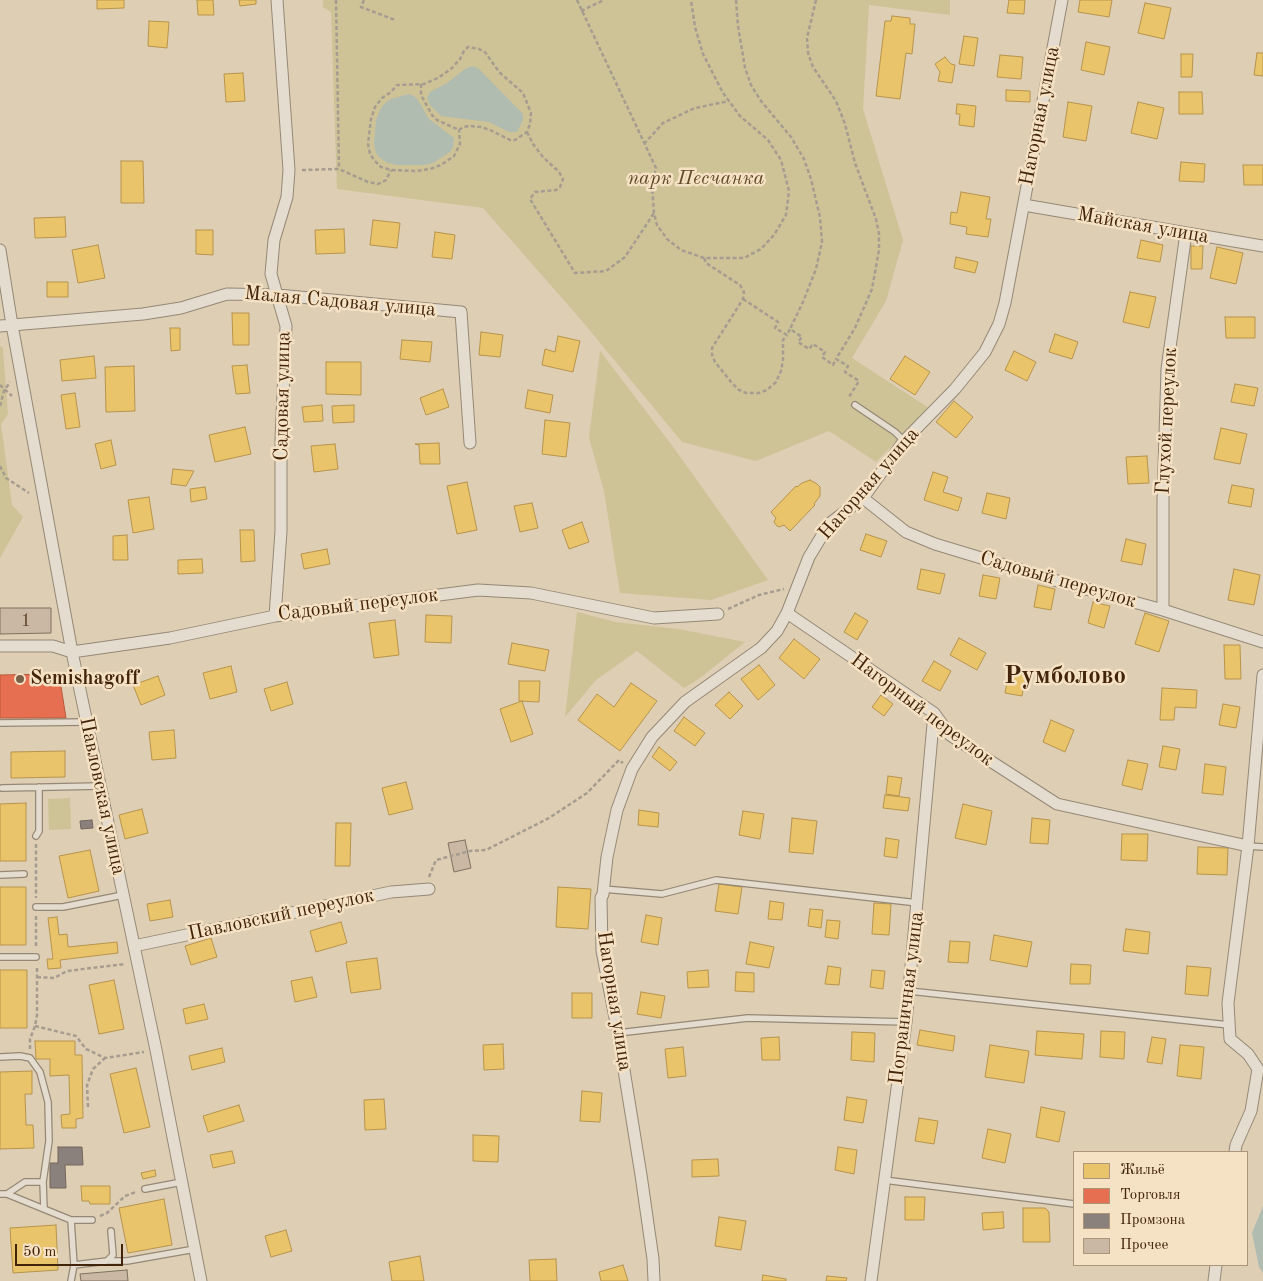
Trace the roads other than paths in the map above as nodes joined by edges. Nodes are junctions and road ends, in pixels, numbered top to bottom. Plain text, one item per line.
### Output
1 (277, 0) edge
2 (1062, 0) edge
3 (1024, 205) junction
4 (1186, 233) junction
5 (1263, 246) edge
6 (0, 250) edge
7 (278, 295) junction
8 (6, 325) edge
9 (855, 405) road end
10 (904, 441) junction
11 (470, 443) dead end
12 (863, 498) junction
13 (1163, 610) junction
14 (787, 613) junction
15 (718, 614) road end
16 (275, 616) junction
17 (1263, 642) edge
18 (0, 646) edge
19 (72, 652) junction
20 (1263, 674) edge
21 (934, 713) junction
22 (87, 722) junction
23 (0, 723) edge
24 (100, 786) junction
25 (39, 787) junction
26 (2, 788) dead end
27 (36, 836) dead end
28 (1248, 846) junction
29 (1263, 847) edge
30 (24, 874) dead end
31 (0, 875) edge
32 (425, 889) road end
33 (603, 889) junction
34 (123, 895) junction
35 (918, 903) junction
36 (36, 907) dead end
37 (134, 946) junction
38 (36, 956) dead end
39 (0, 957) edge
40 (909, 992) junction
41 (906, 1022) junction
42 (1230, 1025) junction
43 (618, 1033) junction
44 (0, 1056) edge
45 (1260, 1072) edge
46 (1234, 1151) edge
47 (884, 1180) junction
48 (43, 1182) junction
49 (182, 1182) junction
50 (145, 1189) road end
51 (0, 1194) edge
52 (8, 1194) junction
53 (1073, 1204) edge
54 (44, 1209) junction
55 (71, 1220) junction
56 (92, 1220) road end
57 (111, 1231) dead end
58 (195, 1249) junction
59 (107, 1261) junction
60 (74, 1265) junction
61 (1216, 1266) edge
62 (71, 1281) edge
63 (201, 1281) edge
64 (654, 1281) edge
65 (871, 1281) edge
66 (1214, 1281) edge

1 - 7 street, Садовая улица
2 - 3 street, Нагорная улица
3 - 4 street, Майская улица
3 - 10 street, Нагорная улица
4 - 5 street, Майская улица
4 - 13 street, Глухой переулок
6 - 8 street, Павловская улица
7 - 8 street, Малая Садовая улица
7 - 11 street, Малая Садовая улица
7 - 16 street, Садовая улица
8 - 19 street, Павловская улица
9 - 10 lane
10 - 12 street, Нагорная улица
12 - 13 street, Садовый переулок
12 - 14 street, Нагорная улица
13 - 17 street, Садовый переулок
14 - 21 street, Нагорный переулок
14 - 33 street, Нагорная улица
15 - 16 street, Садовый переулок
16 - 19 street, Садовый переулок
18 - 19 street, Садовый переулок
19 - 22 street, Павловская улица
20 - 28 street
21 - 28 street, Нагорный переулок
21 - 35 street, Пограничная улица
22 - 23 lane
22 - 24 street, Павловская улица
24 - 25 lane
24 - 34 street, Павловская улица
25 - 26 lane
25 - 27 lane
28 - 29 lane, Нагорный переулок
28 - 42 street
30 - 31 lane
32 - 37 street, Павловский переулок
33 - 35 lane
33 - 43 street, Нагорная улица
34 - 36 lane
34 - 37 street, Павловская улица
35 - 40 street, Пограничная улица
37 - 49 street, Павловская улица
38 - 39 lane
40 - 41 street, Пограничная улица
40 - 42 lane
41 - 43 lane
41 - 47 street, Пограничная улица
42 - 45 street
43 - 64 street, Нагорная улица
44 - 48 lane
45 - 46 street
47 - 53 lane
47 - 65 street, Пограничная улица
48 - 52 lane
48 - 54 lane
49 - 50 lane
49 - 58 street, Павловская улица
51 - 52 lane
52 - 54 lane
54 - 55 lane
55 - 56 lane
55 - 60 lane
57 - 59 lane
58 - 59 lane
58 - 63 street, Павловская улица
59 - 60 lane
60 - 62 lane
61 - 66 street

